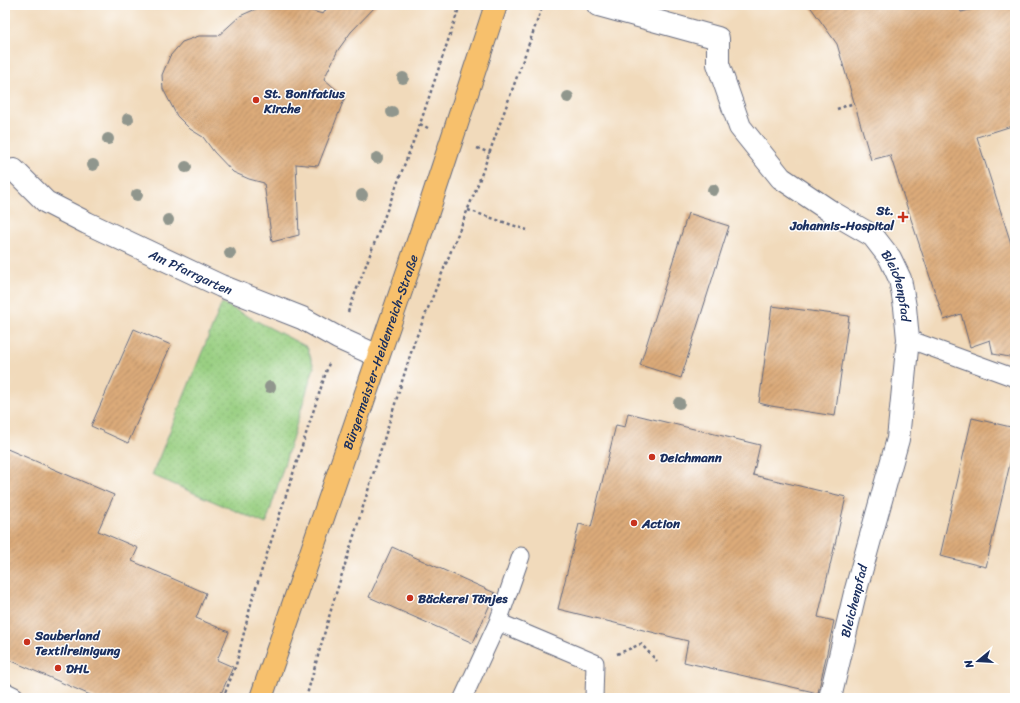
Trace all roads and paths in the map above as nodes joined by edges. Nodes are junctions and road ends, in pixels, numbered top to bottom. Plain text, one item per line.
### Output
1 (460, 5) edge
2 (496, 5) edge
3 (543, 5) edge
4 (598, 5) edge
5 (854, 103) dead end
6 (837, 109) dead end
7 (14, 170) dead end
8 (468, 210) junction
9 (527, 230) dead end
10 (338, 338) junction
11 (908, 339) junction
12 (378, 356) junction
13 (1015, 378) edge
14 (521, 556) dead end
15 (498, 622) junction
16 (657, 661) dead end
17 (595, 663) junction
18 (5, 694) edge
19 (13, 698) edge
20 (223, 698) edge
21 (261, 698) edge
22 (306, 698) edge
23 (463, 698) edge
24 (594, 698) edge
25 (830, 698) edge

1 - 10 path
2 - 12 main road, Bürgermeister-Heidenreich-Straße
3 - 8 path
4 - 11 street, Bleichenpfad
5 - 6 path
7 - 10 street, Am Pfarrgarten
8 - 9 path
8 - 22 path
10 - 12 street, Am Pfarrgarten
10 - 20 path
11 - 13 lane
11 - 25 street, Bleichenpfad
12 - 21 main road, Bürgermeister-Heidenreich-Straße
14 - 15 lane
15 - 17 lane
15 - 23 lane
16 - 17 path
17 - 24 lane
18 - 19 street

